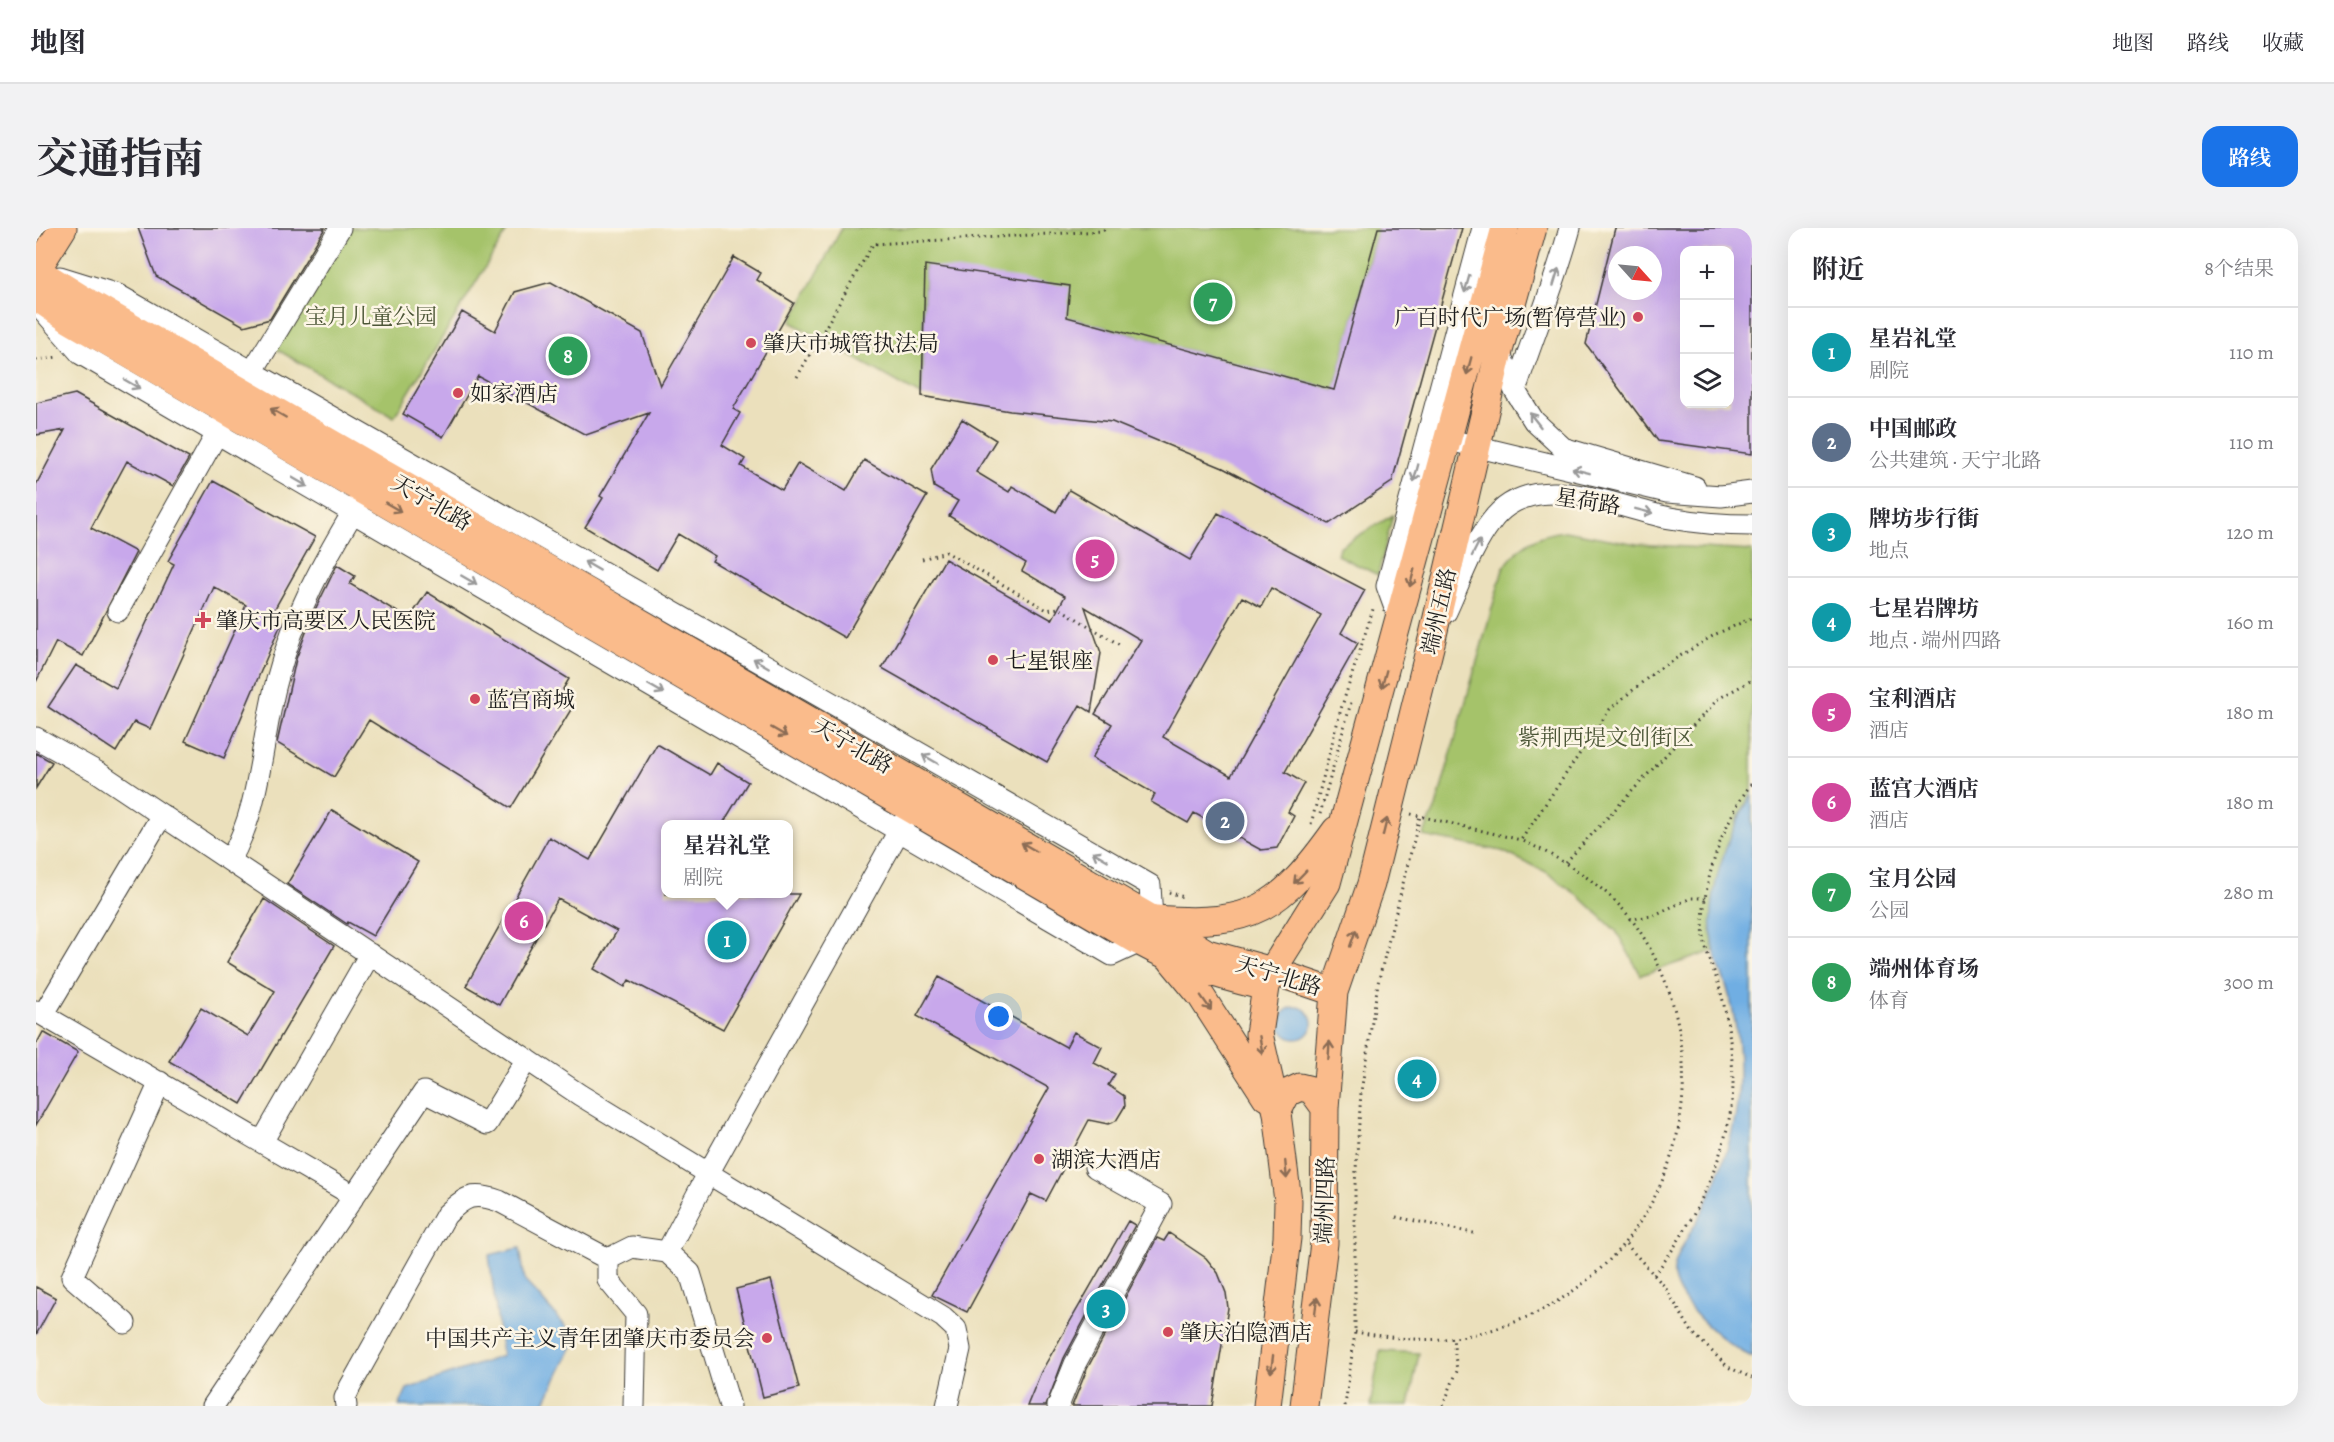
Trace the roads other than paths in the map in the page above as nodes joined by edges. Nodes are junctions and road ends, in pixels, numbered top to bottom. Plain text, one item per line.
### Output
1 (63, 228) edge
2 (340, 228) edge
3 (1483, 228) edge
4 (1505, 228) edge
5 (1533, 228) edge
6 (1570, 228) edge
7 (36, 270) edge
8 (36, 297) edge
9 (36, 302) edge
10 (1499, 351) junction
11 (252, 372) junction
12 (1515, 391) junction
13 (223, 423) junction
14 (1449, 440) junction
15 (1476, 447) junction
16 (365, 491) junction
17 (1752, 492) edge
18 (1721, 496) junction
19 (1752, 525) edge
20 (118, 611) dead end
21 (1400, 622) junction
22 (643, 638) junction
23 (1432, 639) junction
24 (36, 738) edge
25 (1348, 814) junction
26 (162, 815) junction
27 (905, 820) junction
28 (230, 860) junction
29 (1146, 930) junction
30 (370, 954) junction
31 (1169, 958) junction
32 (1269, 979) junction
33 (1334, 992) junction
34 (39, 1013) edge
35 (527, 1059) junction
36 (160, 1082) junction
37 (1325, 1108) junction
38 (1277, 1113) junction
39 (262, 1142) junction
40 (1095, 1167) dead end
41 (709, 1172) junction
42 (354, 1196) junction
43 (667, 1252) junction
44 (608, 1258) junction
45 (125, 1323) dead end
46 (213, 1406) edge
47 (346, 1406) edge
48 (634, 1406) edge
49 (730, 1406) edge
50 (947, 1406) edge
51 (1058, 1406) edge
52 (1266, 1406) edge
53 (1304, 1406) edge

1 - 7 main road
2 - 11 street
3 -> 21 street
4 -> 14 main road, 端州五路
5 - 10 main road, 端州五路
12 -> 6 street
7 - 11 street
16 -> 7 main road, 天宁北路
8 - 13 main road, 天宁北路
9 -> 13 street
10 - 12 street
10 - 15 main road, 端州五路
22 -> 11 street
18 -> 12 street
13 -> 16 main road, 天宁北路
13 - 20 street
14 - 15 street, 星荷路
14 -> 21 main road, 端州五路
18 -> 15 street, 星荷路
15 - 23 main road, 端州五路
16 - 22 main road, 天宁北路
16 -> 22 street
16 - 28 street
17 - 18 street, 星荷路
23 -> 19 street, 星荷路
21 -> 25 main road, 端州五路
22 -> 27 main road, 天宁北路
29 -> 22 main road, 天宁北路
29 -> 22 street
33 -> 23 main road, 端州五路
24 - 26 street
25 -> 29 main road
25 - 32 main road, 端州五路
26 - 28 street
26 - 34 street
27 - 29 main road, 天宁北路
27 - 41 street
28 - 30 street
29 - 31 main road, 天宁北路
29 - 32 main road, 天宁北路
30 - 35 street
30 - 39 street
31 - 32 main road, 天宁北路
31 -> 38 main road
32 - 33 main road, 天宁北路
32 -> 38 main road, 端州四路
37 -> 33 main road, 端州四路
34 - 36 street
35 - 41 street
35 - 42 street
36 - 39 street
36 - 45 street
37 - 38 main road
53 -> 37 main road, 端州四路
38 -> 52 main road, 端州四路
39 - 42 street
40 - 51 street
41 - 43 street
41 - 50 street
42 - 46 street
43 - 44 street
43 - 49 street
44 - 47 street
44 - 48 street

